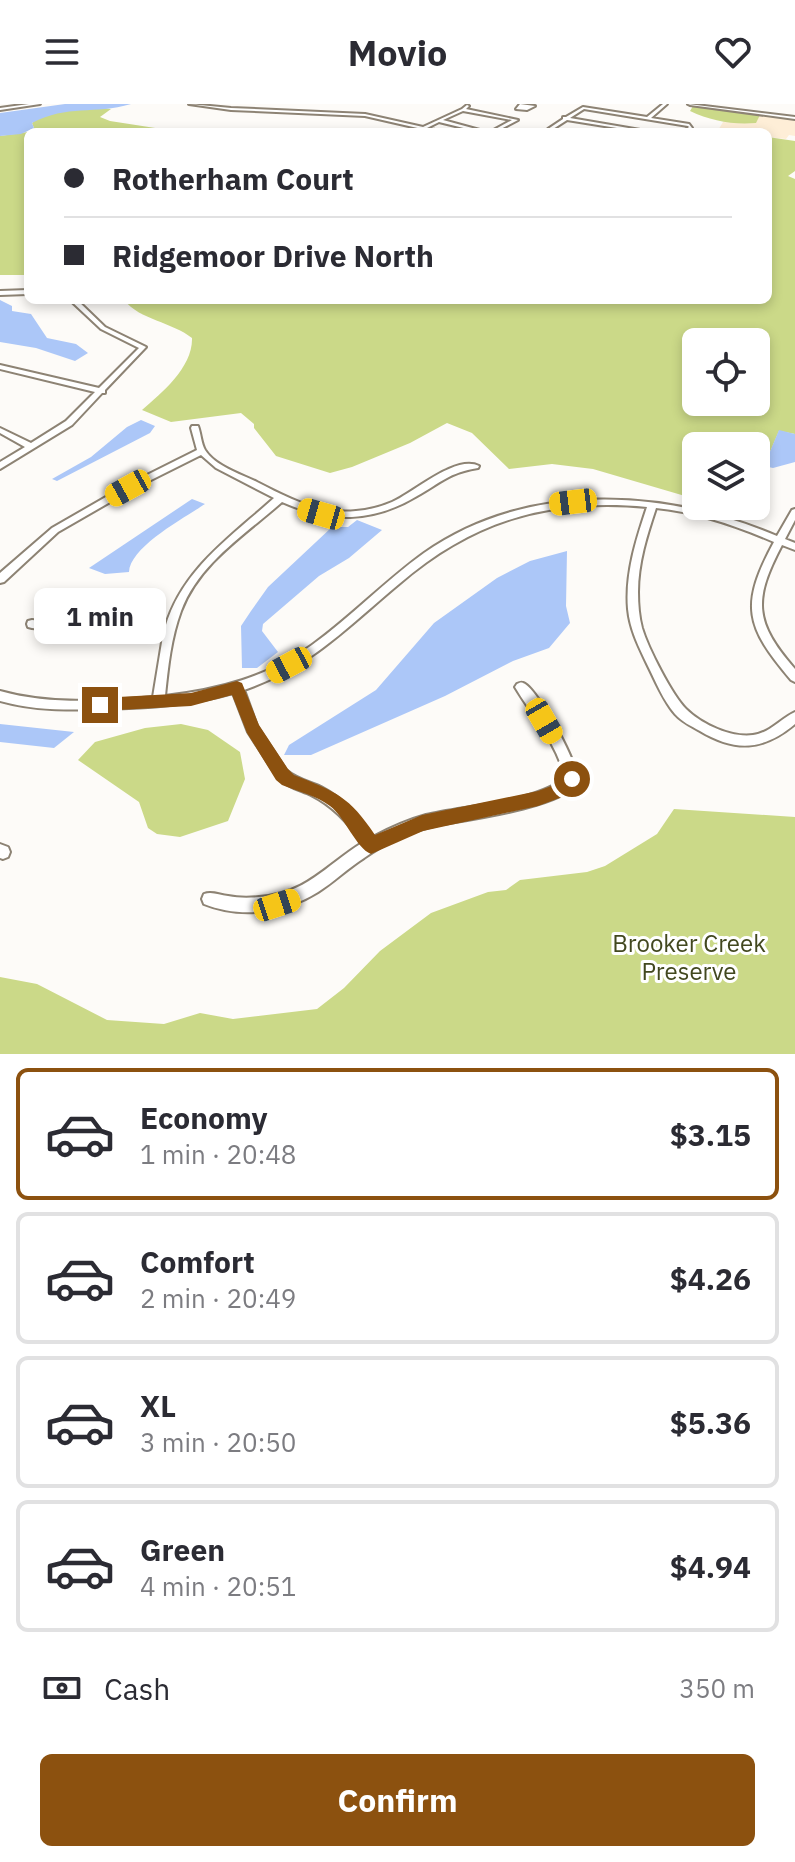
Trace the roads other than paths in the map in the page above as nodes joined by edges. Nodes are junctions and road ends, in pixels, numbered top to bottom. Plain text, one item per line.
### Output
1 (38, 104) edge
2 (191, 104) edge
3 (340, 104) edge
4 (466, 104) edge
5 (665, 104) edge
6 (690, 104) edge
7 (715, 104) edge
8 (0, 109) edge
9 (463, 110) junction
10 (328, 112) junction
11 (795, 116) edge
12 (564, 118) junction
13 (648, 118) junction
14 (440, 121) junction
15 (426, 128) joint
16 (469, 128) edge
17 (500, 128) edge
18 (551, 128) edge
19 (625, 128) edge
20 (690, 128) edge
21 (24, 292) edge
22 (0, 293) edge
23 (77, 304) edge
24 (0, 367) edge
25 (102, 391) junction
26 (195, 428) dead end
27 (0, 430) edge
28 (31, 447) junction
29 (202, 451) junction
30 (0, 466) edge
31 (475, 466) dead end
32 (279, 499) junction
33 (653, 504) junction
34 (795, 512) edge
35 (780, 540) junction
36 (795, 547) edge
37 (0, 579) edge
38 (32, 624) dead end
39 (168, 632) junction
40 (795, 677) edge
41 (237, 687) junction
42 (521, 687) dead end
43 (0, 696) edge
44 (158, 703) junction
45 (795, 717) edge
46 (371, 845) junction
47 (209, 899) dead end

1 - 8 street
2 - 10 street
3 - 10 street
4 - 9 street
5 - 13 street
6 - 11 main road
7 - 11 main road
9 - 14 street
9 - 17 street
10 - 15 street
12 - 13 street
12 - 18 street
12 - 19 street
13 - 20 street
14 - 15 street
14 - 16 street
21 - 22 street
23 - 25 street
24 - 25 street
25 - 28 street
26 - 29 street
27 - 28 street
28 - 30 street
29 - 32 street
29 - 37 street
31 - 32 street
32 - 39 street
33 - 35 street
33 - 41 street
33 - 45 street
34 - 35 street
35 - 36 street
35 - 40 street
38 - 39 street
39 - 44 street
41 - 44 street
41 - 46 street
42 - 46 street
43 - 44 street
46 - 47 street

